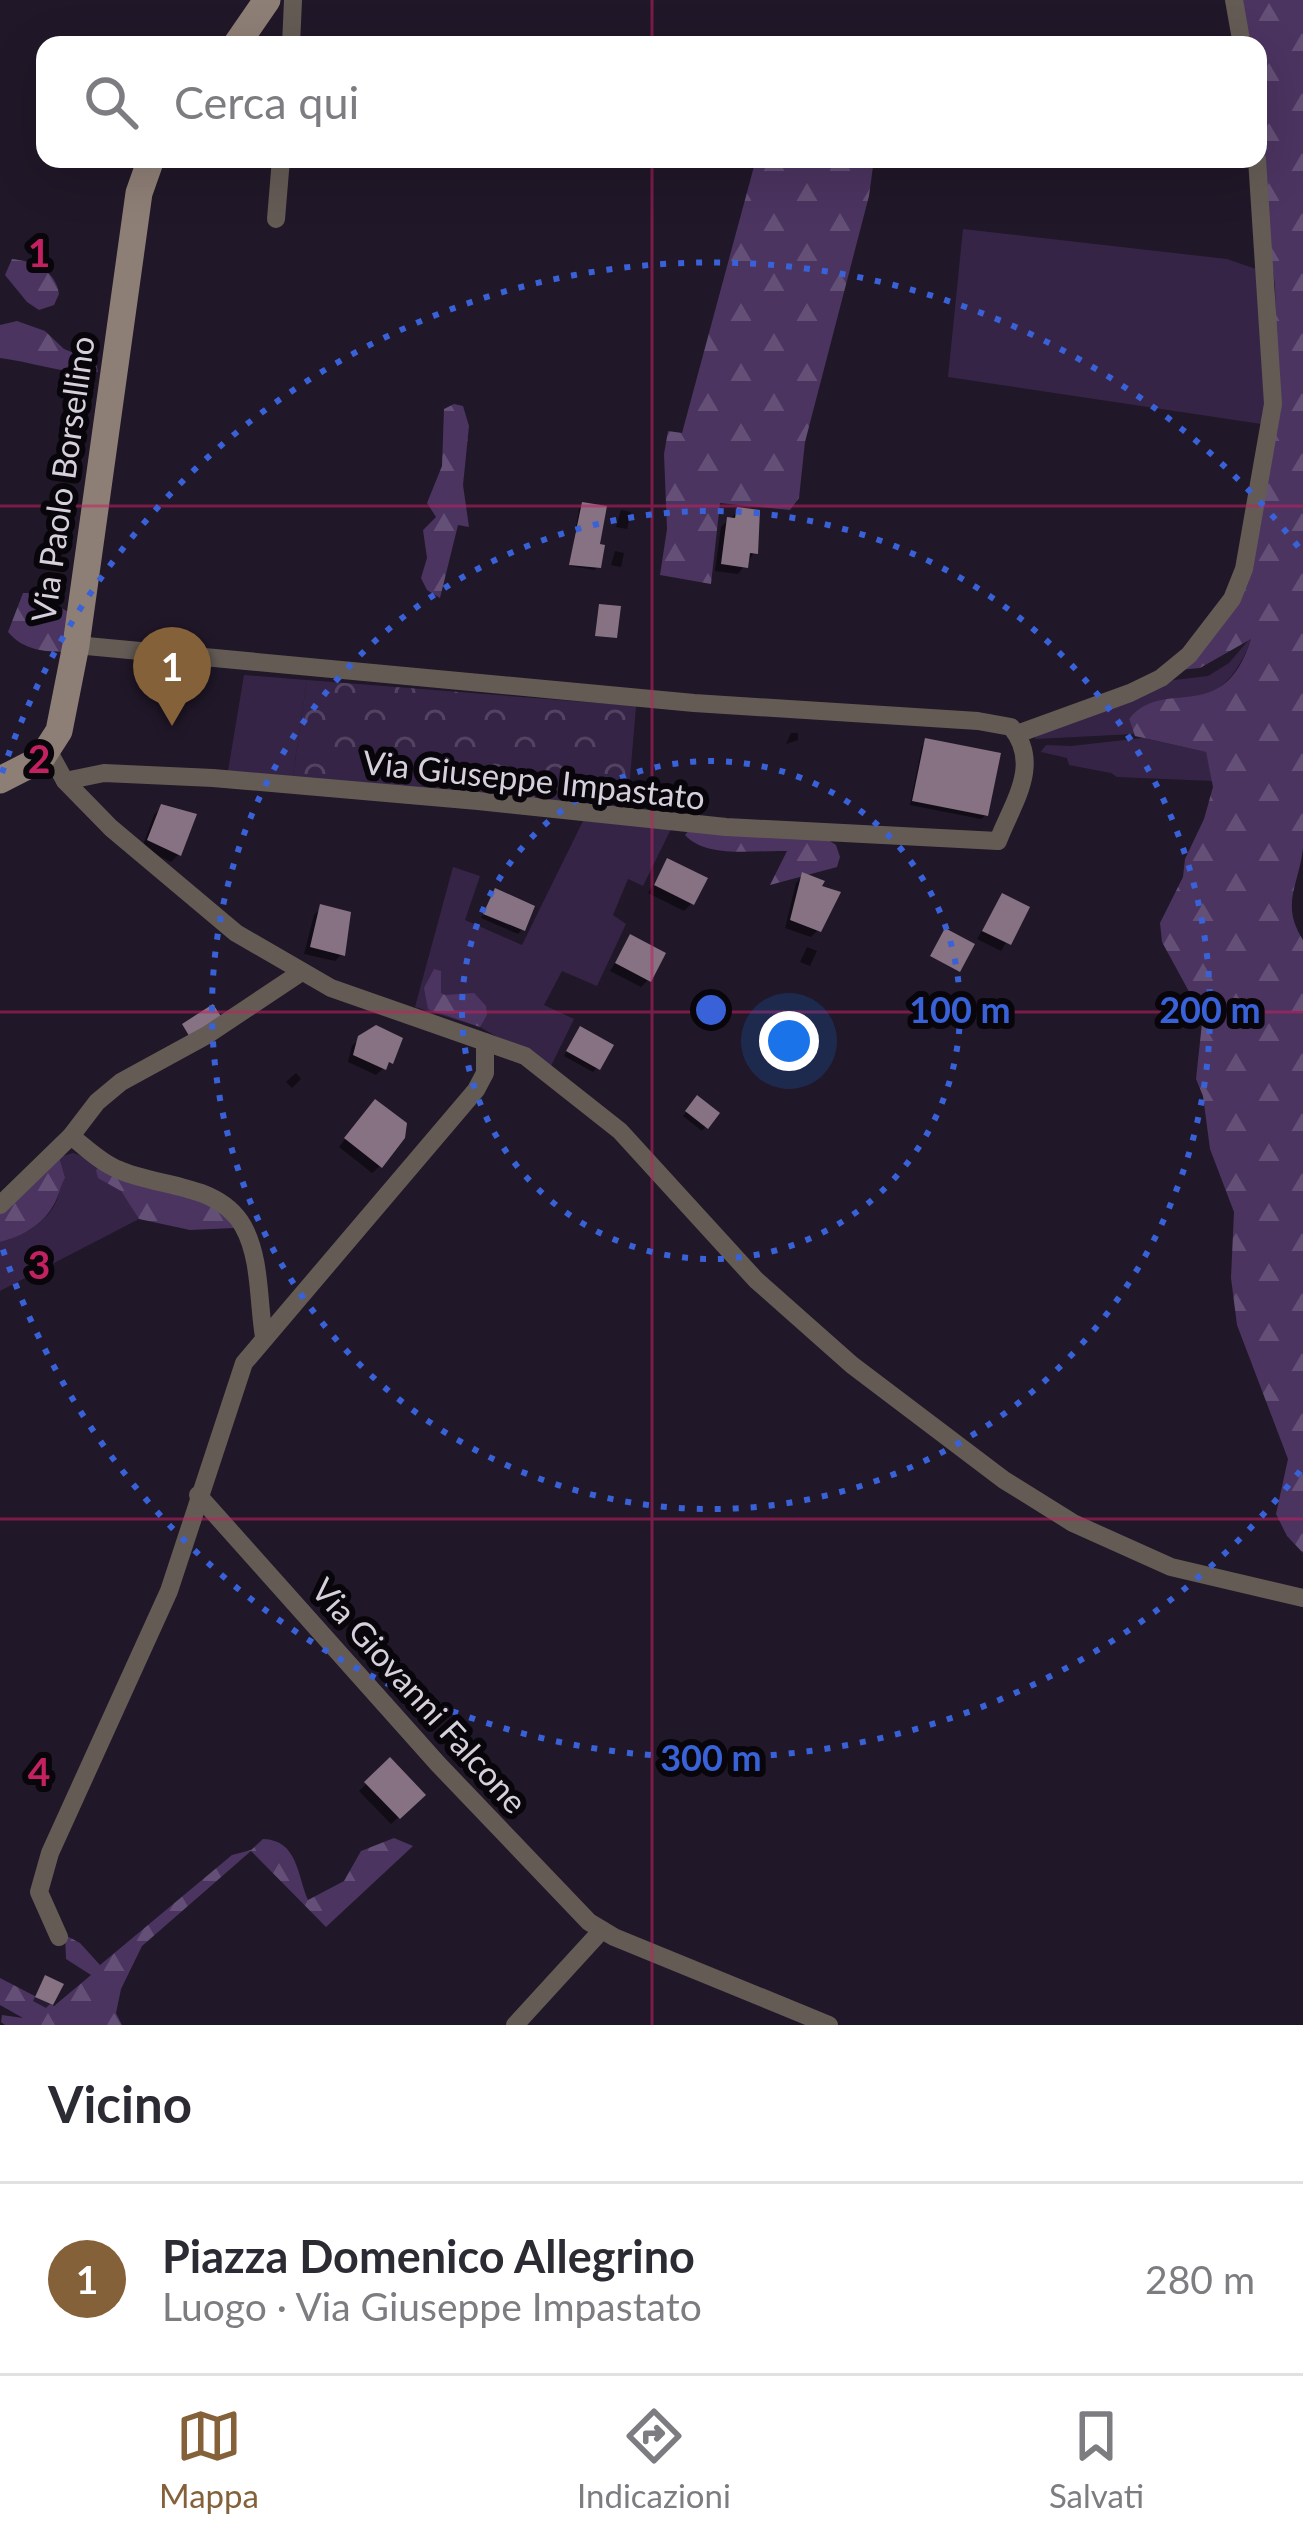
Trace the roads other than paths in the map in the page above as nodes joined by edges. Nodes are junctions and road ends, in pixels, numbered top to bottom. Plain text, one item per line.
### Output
1 (267, 0) edge
2 (293, 0) edge
3 (1234, 0) edge
4 (242, 36) edge
5 (291, 36) edge
6 (1240, 36) edge
7 (148, 168) edge
8 (280, 168) edge
9 (1258, 168) edge
10 (276, 219) dead end
11 (76, 645) junction
12 (1017, 734) junction
13 (49, 752) junction
14 (0, 780) edge
15 (65, 781) junction
16 (300, 973) junction
17 (484, 1042) junction
18 (71, 1136) junction
19 (0, 1205) edge
20 (264, 1337) junction
21 (198, 1495) junction
22 (1303, 1598) edge
23 (602, 1930) junction
24 (59, 1937) dead end
25 (515, 2025) edge
26 (829, 2025) edge

1 - 4 street
2 - 5 street
3 - 6 street
7 - 11 street, Via Paolo Borsellino
8 - 10 street
9 - 12 street
11 - 12 street
11 - 13 street, Via Paolo Borsellino
12 - 15 street, Via Giuseppe Impastato
13 - 14 street
13 - 15 street
15 - 16 street
16 - 17 street
16 - 18 street
17 - 20 street
17 - 22 street
18 - 19 street
18 - 20 street
20 - 21 street
21 - 23 street, Via Giovanni Falcone
21 - 24 street
23 - 25 street
23 - 26 street, Via Giovanni Falcone

